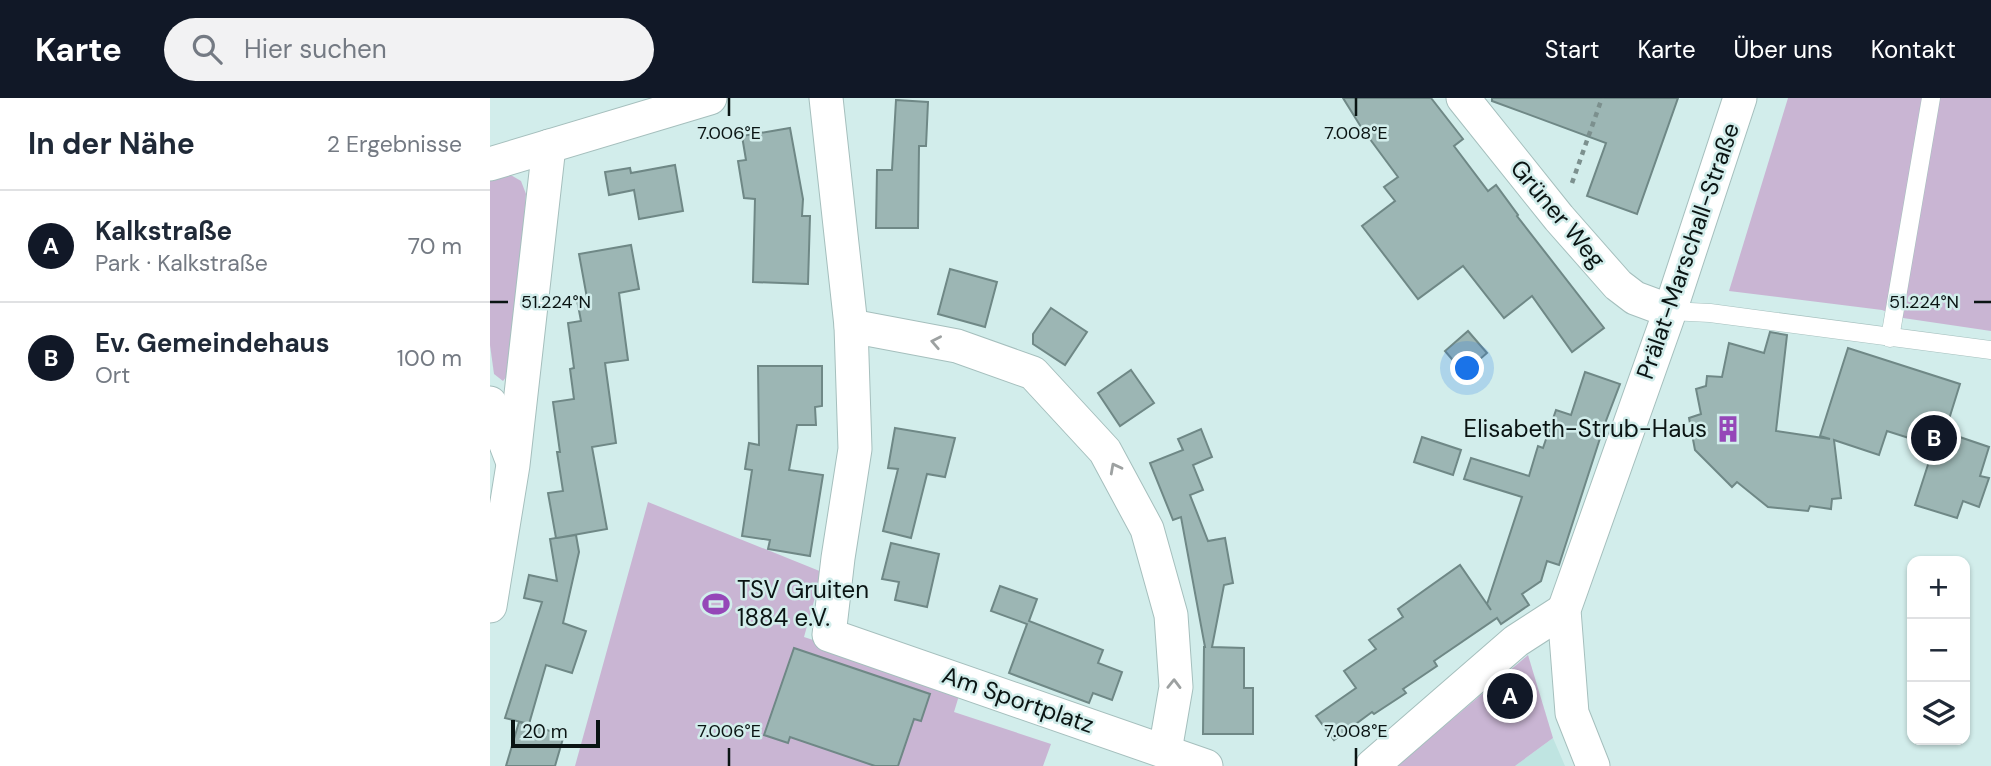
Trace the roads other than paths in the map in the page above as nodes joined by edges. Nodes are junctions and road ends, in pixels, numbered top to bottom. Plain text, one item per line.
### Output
1 (710, 98) edge
2 (827, 98) edge
3 (1463, 98) edge
4 (1931, 98) edge
5 (1736, 111) edge
6 (549, 146) junction
7 (490, 164) edge
8 (1670, 311) junction
9 (851, 326) junction
10 (1891, 338) junction
11 (1991, 350) edge
12 (490, 403) edge
13 (513, 465) junction
14 (490, 606) edge
15 (1564, 610) junction
16 (1165, 751) junction
17 (1206, 766) edge
18 (1373, 766) edge
19 (1593, 766) edge

1 - 6 street
2 - 9 street
3 - 8 street, Grüner Weg
4 - 10 lane
5 - 8 street, Prälat-Marschall-Straße
6 - 7 street
6 - 13 street
8 - 10 lane
8 - 15 street, Prälat-Marschall-Straße
16 -> 9 street
9 - 16 street, Am Sportplatz
10 - 11 lane
12 - 13 street
13 - 14 street
15 - 18 street
15 - 19 street, Prälat-Marschall-Straße
16 - 17 street, Am Sportplatz

